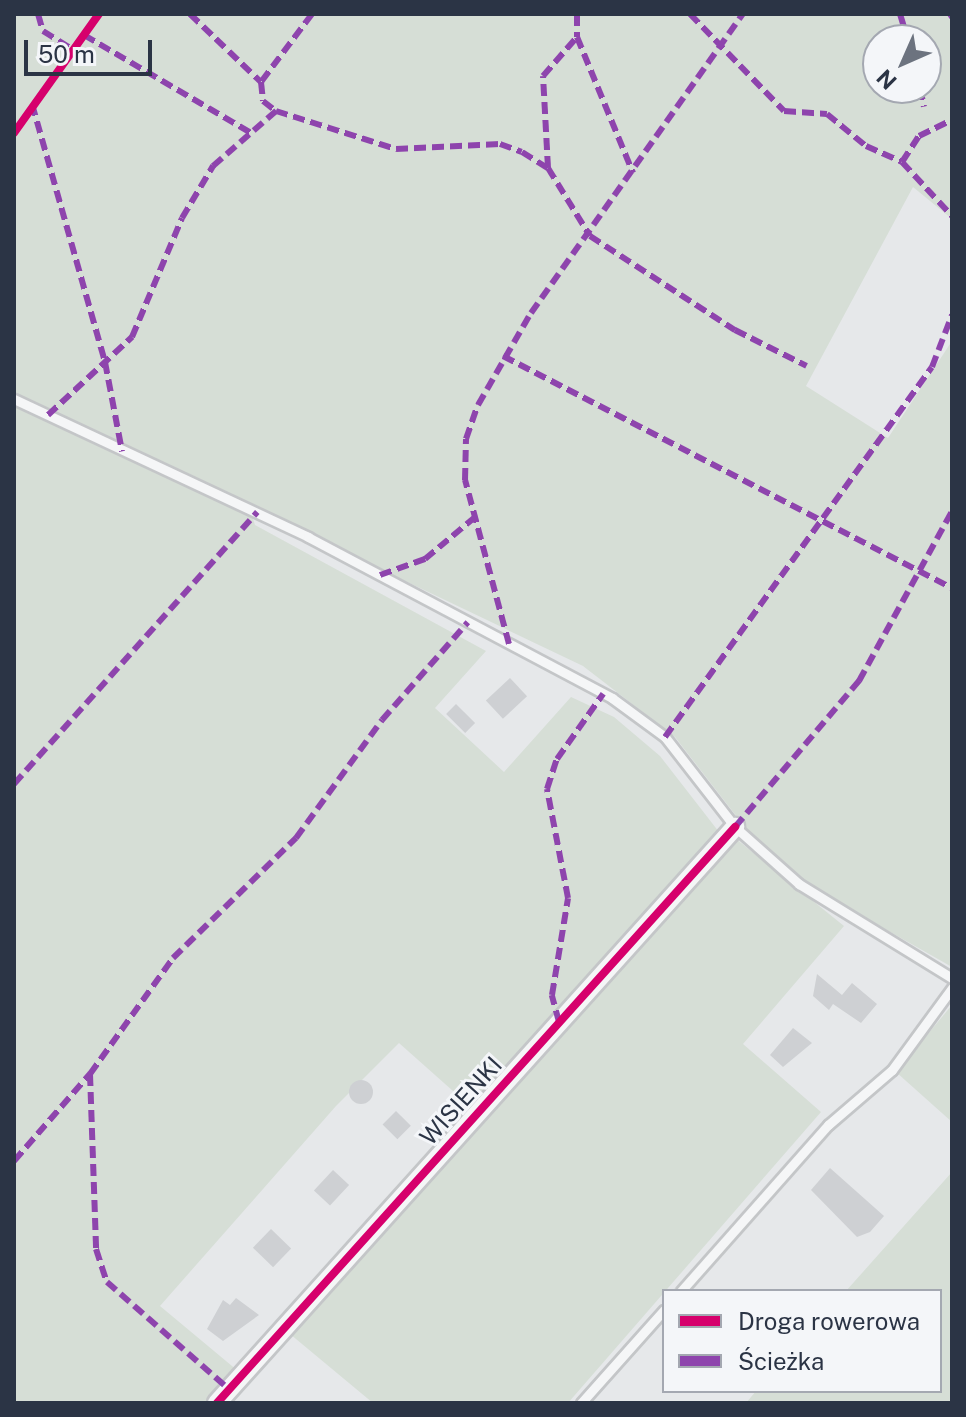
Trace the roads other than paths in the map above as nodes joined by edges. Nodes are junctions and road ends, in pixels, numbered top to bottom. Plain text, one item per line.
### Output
1 (14, 399) edge
2 (735, 827) junction
3 (952, 978) edge
4 (952, 988) edge
5 (683, 1289) edge
6 (662, 1312) edge
7 (217, 1403) edge
8 (581, 1403) edge

1 - 2 lane
2 - 3 lane
2 - 7 street, WISIENKI
4 - 5 lane
6 - 8 lane

